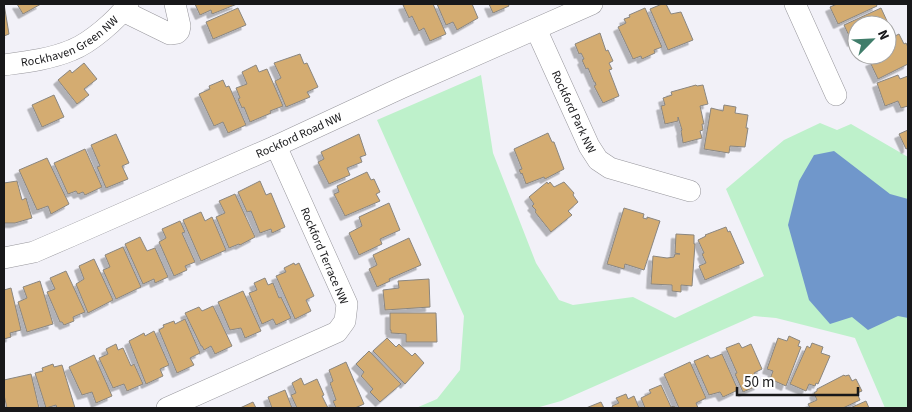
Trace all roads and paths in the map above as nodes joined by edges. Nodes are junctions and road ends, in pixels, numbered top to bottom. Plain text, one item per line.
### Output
1 (175, 4) edge
2 (592, 4) edge
3 (795, 4) edge
4 (125, 7) edge
5 (536, 28) junction
6 (4, 66) edge
7 (836, 95) dead end
8 (276, 146) junction
9 (690, 191) dead end
10 (4, 258) edge
11 (167, 408) edge

1 - 4 street
2 - 5 street, Rockford Road NW
3 - 7 street
4 - 6 street, Rockhaven Green NW
5 - 8 street, Rockford Road NW
5 - 9 street, Rockford Park NW
8 - 10 street, Rockford Road NW
8 - 11 street, Rockford Terrace NW

